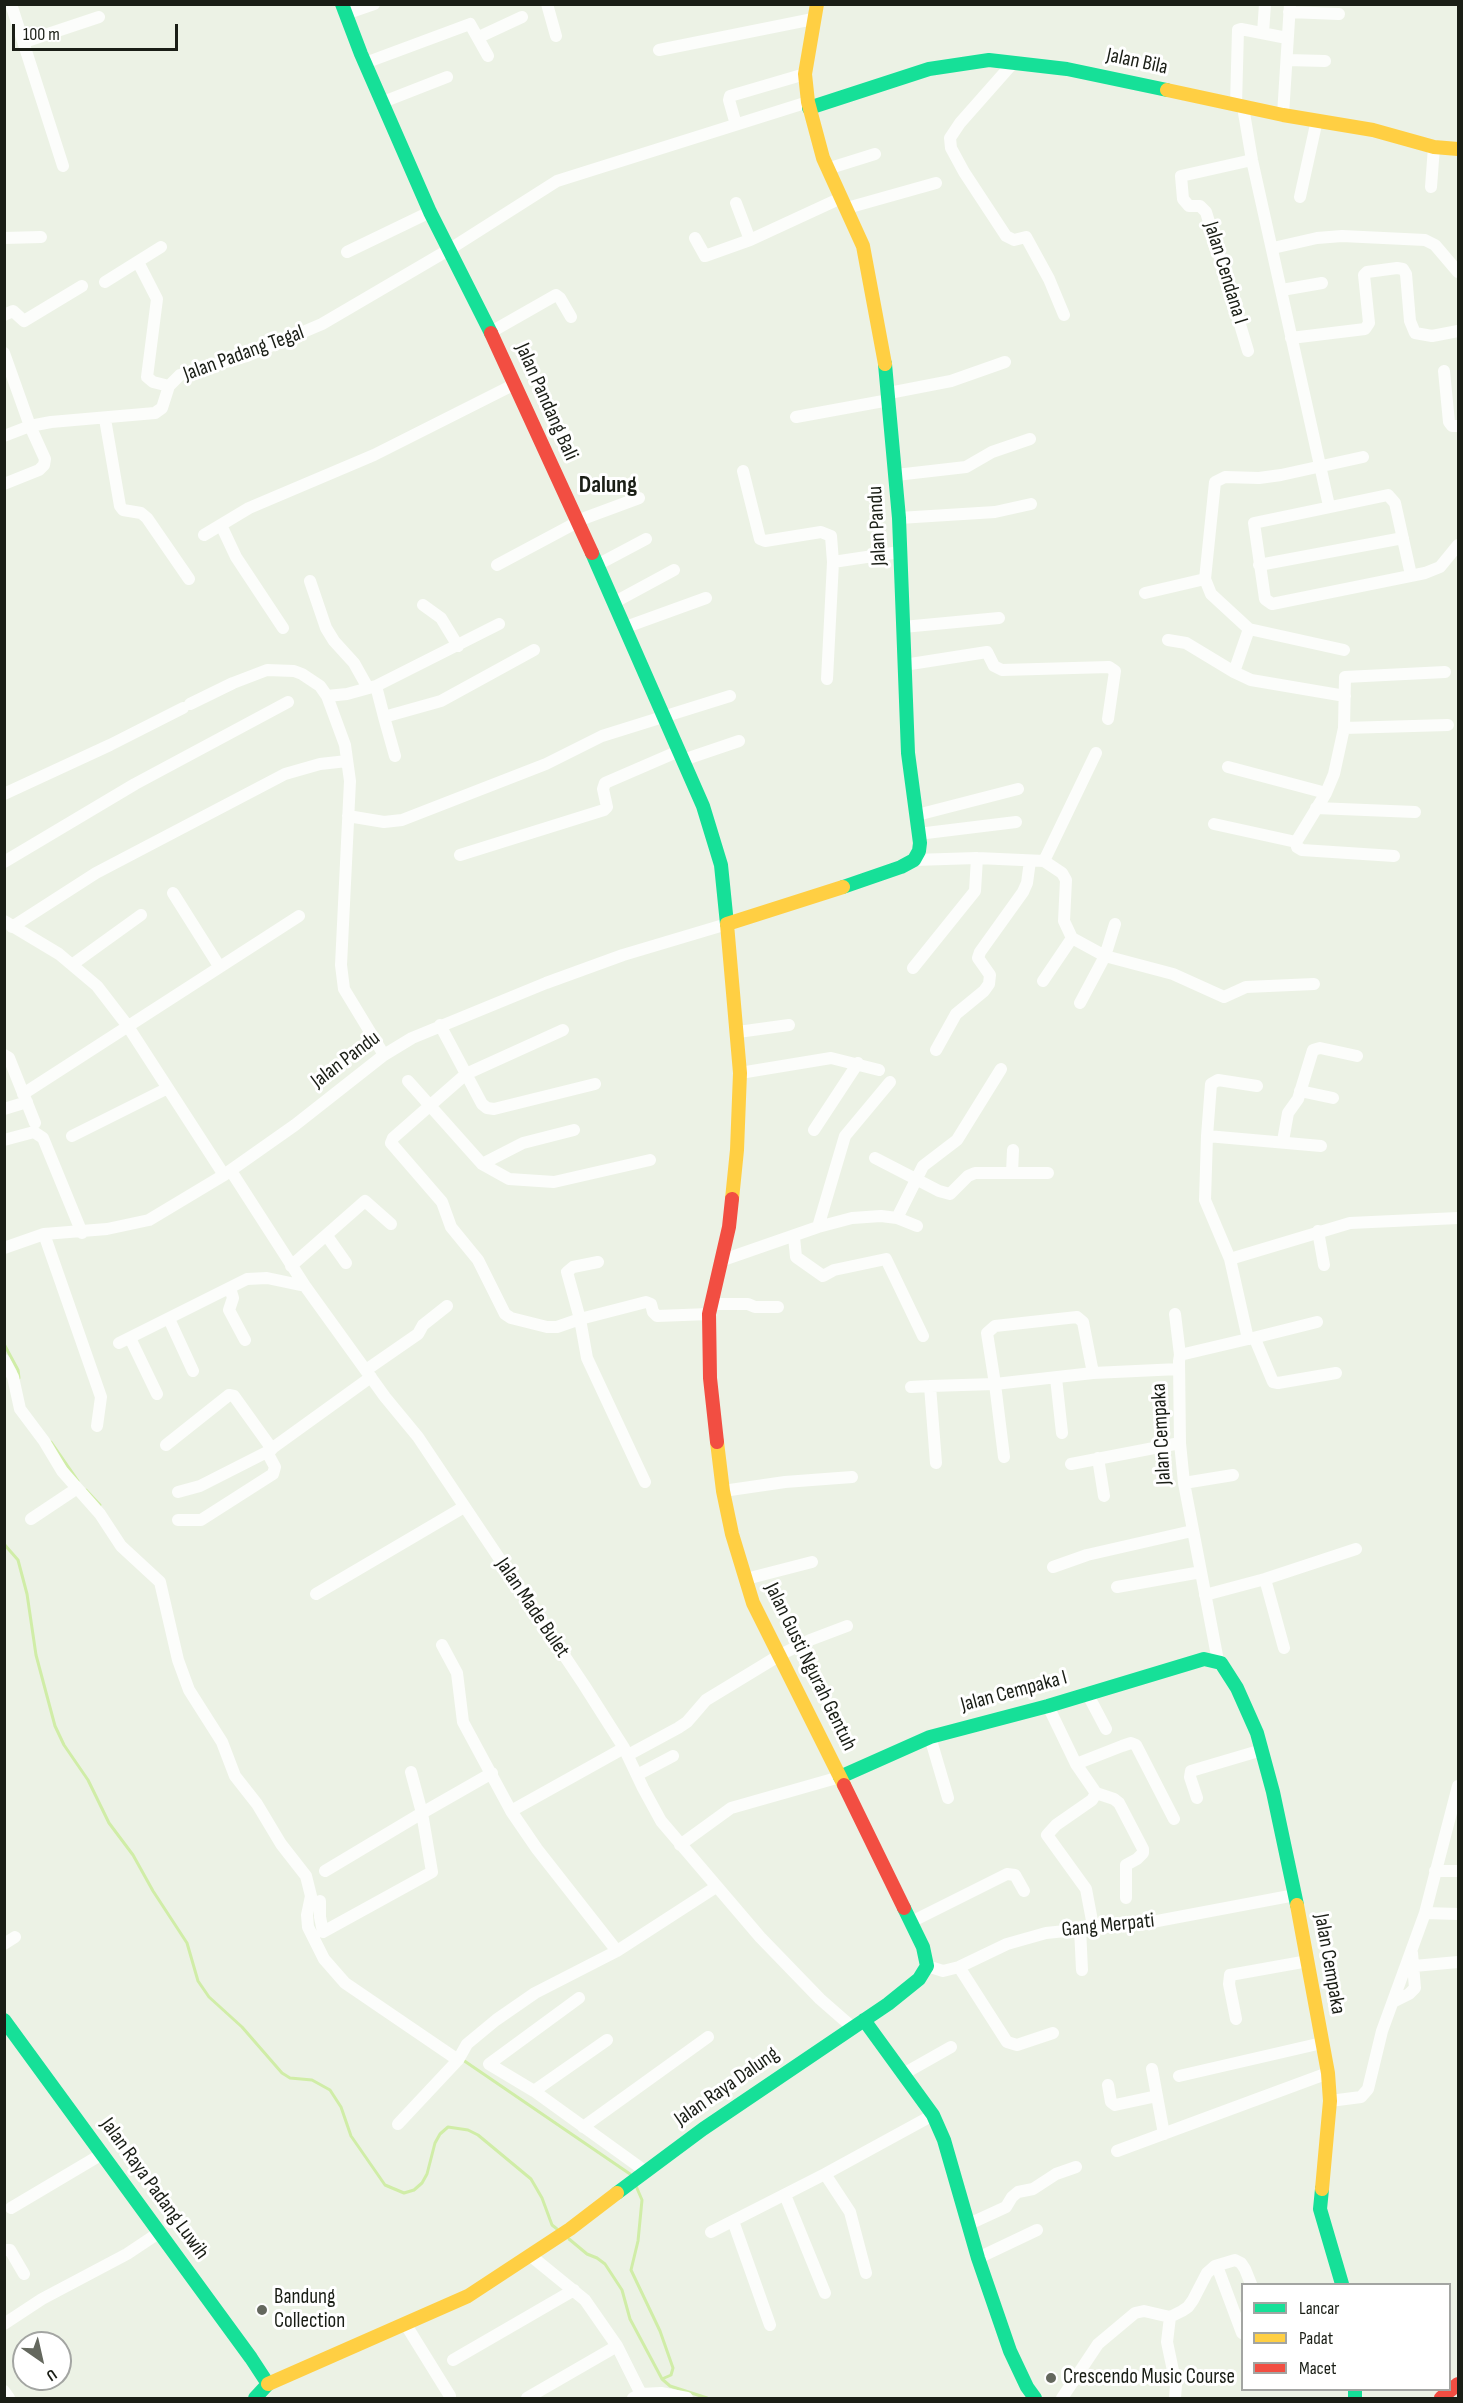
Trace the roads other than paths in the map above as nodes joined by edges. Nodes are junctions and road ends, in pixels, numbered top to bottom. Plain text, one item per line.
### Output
1 (374, 4) edge
2 (547, 4) edge
3 (818, 4) edge
4 (1265, 4) edge
5 (1289, 8) edge
6 (344, 9) edge
7 (10, 11) edge
8 (1339, 14) dead end
9 (99, 17) dead end
10 (522, 17) dead end
11 (813, 19) junction
12 (1263, 33) junction
13 (556, 36) dead end
14 (479, 38) junction
15 (1287, 38) junction
16 (24, 42) junction
17 (659, 50) dead end
18 (488, 56) dead end
19 (1287, 60) junction
20 (1326, 62) dead end
21 (365, 63) junction
22 (1013, 63) junction
23 (805, 74) junction
24 (447, 77) dead end
25 (383, 102) junction
26 (809, 105) junction
27 (1239, 106) junction
28 (1283, 115) junction
29 (1317, 120) junction
30 (735, 121) dead end
31 (1434, 147) junction
32 (1458, 149) edge
33 (874, 154) dead end
34 (1252, 160) junction
35 (63, 166) dead end
36 (827, 169) junction
37 (936, 183) dead end
38 (1431, 187) dead end
39 (1300, 197) dead end
40 (736, 202) dead end
41 (844, 203) junction
42 (430, 212) junction
43 (41, 237) dead end
44 (4, 238) edge
45 (695, 238) dead end
46 (750, 240) junction
47 (161, 247) dead end
48 (1273, 248) junction
49 (450, 249) junction
50 (347, 252) dead end
51 (138, 262) junction
52 (1458, 272) edge
53 (105, 282) dead end
54 (1322, 283) dead end
55 (82, 286) dead end
56 (1282, 290) junction
57 (4, 315) edge
58 (1065, 315) dead end
59 (571, 317) dead end
60 (1458, 331) edge
61 (491, 332) junction
62 (1291, 338) junction
63 (1248, 351) dead end
64 (4, 353) edge
65 (1005, 362) dead end
66 (1444, 371) dead end
67 (515, 384) junction
68 (169, 386) junction
69 (889, 396) junction
70 (796, 417) dead end
71 (105, 419) junction
72 (30, 426) junction
73 (1458, 426) edge
74 (4, 436) edge
75 (1030, 439) dead end
76 (1363, 457) dead end
77 (1321, 467) junction
78 (743, 471) dead end
79 (896, 475) junction
80 (4, 484) edge
81 (639, 498) dead end
82 (1031, 504) dead end
83 (1329, 506) junction
84 (899, 518) junction
85 (576, 523) junction
86 (221, 525) junction
87 (204, 535) dead end
88 (1403, 538) junction
89 (646, 539) dead end
90 (1458, 545) edge
91 (900, 552) junction
92 (833, 562) junction
93 (597, 564) junction
94 (498, 565) dead end
95 (1259, 565) junction
96 (674, 570) dead end
97 (1411, 575) junction
98 (189, 579) dead end
99 (1205, 579) junction
100 (310, 581) dead end
101 (1145, 593) dead end
102 (706, 598) dead end
103 (613, 603) junction
104 (423, 605) dead end
105 (999, 618) dead end
106 (499, 624) dead end
107 (626, 627) junction
108 (903, 627) junction
109 (283, 628) dead end
110 (1249, 629) junction
111 (1168, 640) dead end
112 (458, 646) junction
113 (534, 650) dead end
114 (1344, 650) dead end
115 (904, 665) junction
116 (1234, 672) junction
117 (1445, 672) dead end
118 (827, 679) dead end
119 (372, 687) junction
120 (327, 696) junction
121 (730, 696) dead end
122 (1345, 696) junction
123 (288, 702) dead end
124 (384, 717) junction
125 (664, 717) junction
126 (1108, 719) dead end
127 (1448, 725) dead end
128 (1344, 728) junction
129 (739, 741) dead end
130 (1096, 753) dead end
131 (395, 756) dead end
132 (681, 756) junction
133 (347, 761) junction
134 (1228, 767) dead end
135 (1018, 789) dead end
136 (1326, 793) junction
137 (4, 794) edge
138 (1316, 808) junction
139 (1415, 812) dead end
140 (917, 814) junction
141 (348, 816) junction
142 (1016, 822) dead end
143 (1214, 824) dead end
144 (918, 834) junction
145 (1296, 842) junction
146 (460, 855) dead end
147 (1394, 856) dead end
148 (978, 858) junction
149 (914, 860) junction
150 (1030, 861) junction
151 (1044, 861) junction
152 (4, 862) edge
153 (173, 892) dead end
154 (141, 915) dead end
155 (299, 916) dead end
156 (8, 924) edge
157 (1115, 924) dead end
158 (727, 926) junction
159 (1072, 938) junction
160 (1105, 956) junction
161 (73, 964) junction
162 (219, 966) junction
163 (913, 968) dead end
164 (1043, 981) dead end
165 (1314, 984) dead end
166 (1080, 1003) dead end
167 (127, 1025) junction
168 (440, 1025) junction
169 (789, 1025) dead end
170 (563, 1030) dead end
171 (738, 1032) junction
172 (936, 1050) dead end
173 (4, 1055) edge
174 (384, 1055) junction
175 (1357, 1056) dead end
176 (858, 1063) junction
177 (1000, 1069) dead end
178 (879, 1070) dead end
179 (740, 1073) junction
180 (466, 1074) junction
181 (408, 1080) dead end
182 (890, 1082) dead end
183 (596, 1084) dead end
184 (1257, 1086) dead end
185 (166, 1089) junction
186 (1300, 1091) junction
187 (25, 1098) junction
188 (1333, 1098) dead end
189 (429, 1105) junction
190 (4, 1110) edge
191 (35, 1123) dead end
192 (574, 1130) dead end
193 (814, 1130) dead end
194 (72, 1136) dead end
195 (1210, 1136) junction
196 (4, 1140) edge
197 (1283, 1141) junction
198 (1321, 1146) dead end
199 (1013, 1150) dead end
200 (875, 1158) dead end
201 (650, 1160) dead end
202 (482, 1164) junction
203 (227, 1173) junction
204 (1012, 1173) junction
205 (1048, 1173) dead end
206 (915, 1180) junction
207 (897, 1218) junction
208 (1458, 1218) edge
209 (392, 1224) dead end
210 (917, 1226) dead end
211 (818, 1227) junction
212 (1318, 1231) junction
213 (82, 1233) junction
214 (44, 1234) junction
215 (327, 1236) junction
216 (794, 1237) junction
217 (4, 1248) edge
218 (1230, 1259) junction
219 (723, 1260) junction
220 (598, 1262) dead end
221 (346, 1263) dead end
222 (1324, 1265) dead end
223 (291, 1266) junction
224 (305, 1286) junction
225 (230, 1288) junction
226 (447, 1306) dead end
227 (778, 1307) dead end
228 (710, 1309) junction
229 (1175, 1314) dead end
230 (169, 1319) junction
231 (580, 1320) junction
232 (1317, 1322) dead end
233 (923, 1336) dead end
234 (1252, 1339) junction
235 (244, 1340) dead end
236 (1180, 1355) junction
237 (4, 1360) edge
238 (1179, 1369) junction
239 (192, 1371) dead end
240 (1093, 1373) junction
241 (1336, 1373) dead end
242 (368, 1374) junction
243 (9, 1378) edge
244 (1056, 1378) junction
245 (995, 1384) junction
246 (930, 1386) junction
247 (911, 1387) dead end
248 (157, 1394) dead end
249 (97, 1426) dead end
250 (1062, 1433) dead end
251 (1180, 1443) junction
252 (166, 1445) dead end
253 (270, 1450) junction
254 (1004, 1457) dead end
255 (1098, 1458) junction
256 (936, 1463) dead end
257 (1071, 1464) dead end
258 (1233, 1476) dead end
259 (852, 1477) dead end
260 (645, 1482) dead end
261 (1184, 1483) junction
262 (76, 1489) junction
263 (723, 1491) junction
264 (178, 1492) dead end
265 (1104, 1497) dead end
266 (464, 1508) junction
267 (31, 1519) dead end
268 (178, 1520) dead end
269 (1192, 1532) junction
270 (1356, 1549) dead end
271 (812, 1562) dead end
272 (1053, 1567) dead end
273 (1201, 1572) junction
274 (746, 1579) junction
275 (1265, 1579) junction
276 (1117, 1587) dead end
277 (316, 1593) dead end
278 (1206, 1595) junction
279 (847, 1626) dead end
280 (442, 1645) dead end
281 (1284, 1647) dead end
282 (780, 1655) junction
283 (1211, 1660) junction
284 (1087, 1693) junction
285 (1048, 1706) junction
286 (1106, 1729) dead end
287 (930, 1737) junction
288 (1262, 1750) junction
289 (626, 1751) junction
290 (673, 1756) dead end
291 (1076, 1764) junction
292 (411, 1772) dead end
293 (492, 1773) junction
294 (637, 1775) junction
295 (840, 1776) junction
296 (1458, 1786) edge
297 (1096, 1793) junction
298 (948, 1798) dead end
299 (1197, 1798) dead end
300 (511, 1811) junction
301 (422, 1813) junction
302 (1174, 1819) dead end
303 (680, 1845) junction
304 (1435, 1871) junction
305 (1458, 1871) edge
306 (325, 1872) dead end
307 (716, 1887) junction
308 (1024, 1891) dead end
309 (1295, 1895) junction
310 (1126, 1898) dead end
311 (320, 1901) dead end
312 (1425, 1913) junction
313 (1458, 1914) edge
314 (911, 1922) junction
315 (1086, 1927) junction
316 (15, 1937) dead end
317 (4, 1944) edge
318 (1412, 1948) junction
319 (617, 1951) junction
320 (1308, 1960) junction
321 (1458, 1962) edge
322 (927, 1966) junction
323 (1414, 1966) junction
324 (959, 1967) junction
325 (1082, 1970) dead end
326 (579, 1998) dead end
327 (1393, 2002) junction
328 (1236, 2019) dead end
329 (4, 2020) edge
330 (864, 2020) junction
331 (852, 2027) junction
332 (1053, 2033) dead end
333 (708, 2037) dead end
334 (607, 2040) dead end
335 (1322, 2043) junction
336 (951, 2047) dead end
337 (458, 2060) junction
338 (1152, 2068) dead end
339 (905, 2073) junction
340 (1328, 2073) junction
341 (1179, 2076) dead end
342 (1108, 2085) dead end
343 (534, 2091) junction
344 (1157, 2096) junction
345 (1330, 2101) junction
346 (933, 2115) junction
347 (398, 2124) dead end
348 (583, 2127) junction
349 (1164, 2134) junction
350 (1117, 2151) dead end
351 (102, 2154) junction
352 (1076, 2166) dead end
353 (645, 2171) junction
354 (825, 2174) junction
355 (785, 2195) junction
356 (11, 2208) dead end
357 (733, 2221) junction
358 (969, 2224) junction
359 (1037, 2230) dead end
360 (160, 2232) junction
361 (711, 2232) dead end
362 (4, 2250) edge
363 (531, 2256) junction
364 (978, 2258) junction
365 (1217, 2266) junction
366 (866, 2273) dead end
367 (24, 2274) dead end
368 (1251, 2283) edge
369 (1342, 2283) edge
370 (574, 2290) junction
371 (825, 2292) dead end
372 (1170, 2317) junction
373 (4, 2324) edge
374 (406, 2325) junction
375 (770, 2325) dead end
376 (1241, 2330) edge
377 (617, 2346) junction
378 (453, 2360) dead end
379 (268, 2384) junction
380 (4, 2391) edge
381 (450, 2396) dead end
382 (637, 2396) edge
383 (9, 2398) edge
384 (255, 2398) edge
385 (527, 2398) edge
386 (687, 2398) edge
387 (1035, 2398) edge
388 (1062, 2398) edge
389 (1175, 2398) edge

1 - 6 street
2 - 13 street
3 - 11 street, Jalan Pandu
4 - 12 street
5 - 8 street
5 - 15 street
6 - 21 street, Jalan Pandang Bali
7 - 16 street
9 - 16 street
10 - 14 street
11 - 17 street
11 - 23 street, Jalan Pandu
12 - 15 street
12 - 27 street
14 - 18 street
14 - 21 street
15 - 19 street
16 - 35 street
19 - 20 street
19 - 28 street
21 - 25 street, Jalan Pandang Bali
22 - 26 street, Jalan Bila
22 - 27 street, Jalan Bila
22 - 58 street
23 - 26 street, Jalan Pandu
23 - 30 street
24 - 25 street
25 - 42 street, Jalan Pandang Bali
26 - 36 street, Jalan Pandu
26 - 49 street, Jalan Padang Tegal
27 - 28 street, Jalan Bila
27 - 34 street
28 - 29 street, Jalan Bila
29 - 31 street, Jalan Bila
29 - 39 street
31 - 32 street, Jalan Bila
31 - 38 street
33 - 36 street
34 - 48 street
34 - 63 street, Jalan Cendana I
36 - 41 street, Jalan Pandu
37 - 41 street
40 - 46 street
41 - 46 street
41 - 69 street, Jalan Pandu
42 - 49 street, Jalan Pandang Bali
42 - 50 street
43 - 44 street
45 - 46 street
47 - 51 street
48 - 52 street
48 - 56 street
49 - 61 street, Jalan Pandang Bali
49 - 68 street, Jalan Padang Tegal
51 - 53 street
51 - 68 street
54 - 56 street
55 - 57 street
56 - 62 street
59 - 61 street
60 - 62 street
61 - 67 street, Jalan Pandang Bali
62 - 77 street
64 - 72 street
65 - 69 street
66 - 73 street
67 - 85 street, Jalan Pandang Bali
67 - 86 street
68 - 71 street, Jalan Padang Tegal
69 - 70 street
69 - 79 street, Jalan Pandu
71 - 72 street, Jalan Padang Tegal
71 - 98 street
72 - 74 street, Jalan Padang Tegal
72 - 80 street
75 - 79 street
76 - 77 street
77 - 83 street
77 - 99 street
78 - 92 street
79 - 84 street, Jalan Pandu
81 - 85 street
82 - 84 street
83 - 88 street
83 - 95 street
84 - 91 street, Jalan Pandu
85 - 93 street, Jalan Pandang Bali
85 - 94 street
86 - 87 street
86 - 109 street
88 - 95 street
88 - 97 street
89 - 93 street
90 - 97 street
91 - 92 street
91 - 108 street, Jalan Pandu
92 - 118 street
93 - 103 street, Jalan Pandang Bali
95 - 97 street
96 - 103 street
99 - 101 street
99 - 110 street
100 - 119 street
102 - 107 street
103 - 107 street, Jalan Pandang Bali
104 - 112 street
105 - 108 street
106 - 112 street
107 - 125 street, Jalan Pandang Bali
108 - 115 street, Jalan Pandu
110 - 114 street
110 - 116 street
111 - 116 street
112 - 119 street
113 - 124 street
115 - 126 street
115 - 140 street, Jalan Pandu
116 - 122 street
117 - 122 street
119 - 120 street
119 - 124 street
120 - 133 street
120 - 137 street
121 - 125 street
122 - 128 street
123 - 152 street
124 - 131 street
125 - 132 street, Jalan Pandang Bali
125 - 141 street
127 - 128 street
128 - 136 street
129 - 132 street
130 - 151 street
132 - 146 street
132 - 158 street, Jalan Pandang Bali
133 - 141 street
133 - 156 street
134 - 136 street
135 - 140 street
136 - 138 street
138 - 139 street
138 - 145 street
140 - 144 street, Jalan Pandu
141 - 174 street
142 - 144 street
143 - 145 street
144 - 149 street, Jalan Pandu
145 - 147 street
148 - 149 street
148 - 150 street
148 - 163 street
149 - 158 street, Jalan Pandu
150 - 151 street
150 - 172 street
151 - 159 street
153 - 162 street
154 - 161 street
155 - 162 street
156 - 161 street, Jalan Made Bulet
157 - 160 street
158 - 168 street, Jalan Pandu
158 - 171 street, Jalan Gusti Ngurah Gentuh
159 - 160 street
159 - 164 street
160 - 165 street
160 - 166 street
161 - 167 street, Jalan Made Bulet
162 - 167 street
167 - 185 street, Jalan Made Bulet
167 - 187 street
168 - 174 street, Jalan Pandu
168 - 180 street
169 - 171 street
170 - 180 street
171 - 179 street, Jalan Gusti Ngurah Gentuh
173 - 187 street
174 - 203 street, Jalan Pandu
175 - 186 street
176 - 178 street
176 - 179 street
176 - 193 street
177 - 206 street
179 - 219 street, Jalan Gusti Ngurah Gentuh
180 - 183 street
180 - 189 street
181 - 189 street
182 - 211 street
184 - 195 street
185 - 194 street
185 - 203 street, Jalan Made Bulet
186 - 188 street
186 - 197 street
187 - 190 street
187 - 191 street
189 - 202 street
189 - 231 street
192 - 202 street
195 - 197 street
195 - 218 street
196 - 213 street
197 - 198 street
199 - 204 street
200 - 206 street
201 - 202 street
203 - 213 street, Jalan Pandu
203 - 223 street, Jalan Made Bulet
204 - 205 street
204 - 206 street
206 - 207 street
207 - 210 street
207 - 211 street
208 - 212 street
209 - 215 street
211 - 216 street
212 - 218 street
212 - 222 street
213 - 214 street, Jalan Pandu
214 - 217 street, Jalan Pandu
214 - 249 street
215 - 221 street
215 - 223 street
216 - 219 street
216 - 233 street
218 - 234 street
219 - 228 street, Jalan Gusti Ngurah Gentuh
220 - 231 street
223 - 224 street, Jalan Made Bulet
224 - 225 street
224 - 242 street, Jalan Made Bulet
225 - 230 street
225 - 235 street
226 - 242 street
227 - 228 street
228 - 231 street
228 - 263 street, Jalan Gusti Ngurah Gentuh
229 - 236 street
230 - 239 street
230 - 248 street
231 - 260 street
232 - 234 street, Jalan Cempaka
234 - 236 street, Jalan Cempaka
234 - 241 street
236 - 238 street, Jalan Cempaka
237 - 243 street
238 - 240 street
238 - 251 street, Jalan Cempaka
240 - 244 street
240 - 245 street
242 - 253 street
242 - 266 street, Jalan Made Bulet
243 - 262 street
244 - 245 street
244 - 250 street
245 - 246 street
245 - 254 street
246 - 247 street
246 - 256 street
251 - 255 street
251 - 261 street, Jalan Cempaka
252 - 253 street
253 - 264 street
253 - 268 street
255 - 257 street
255 - 265 street
258 - 261 street
259 - 263 street
261 - 269 street, Jalan Cempaka
262 - 267 street
262 - 337 street
263 - 274 street, Jalan Gusti Ngurah Gentuh
266 - 277 street
266 - 289 street, Jalan Made Bulet
269 - 272 street
269 - 273 street, Jalan Cempaka
270 - 275 street
271 - 274 street
273 - 276 street
273 - 278 street, Jalan Cempaka
274 - 282 street, Jalan Gusti Ngurah Gentuh
275 - 278 street
275 - 281 street
278 - 283 street, Jalan Cempaka
279 - 282 street
280 - 293 street
282 - 289 street
282 - 295 street, Jalan Gusti Ngurah Gentuh
283 - 284 street, Jalan Cempaka I
283 - 288 street, Jalan Cempaka
284 - 285 street, Jalan Cempaka I
284 - 286 street
285 - 287 street, Jalan Cempaka I
285 - 291 street
287 - 295 street, Jalan Cempaka I
287 - 298 street
288 - 299 street
288 - 309 street, Jalan Cempaka
289 - 294 street, Jalan Made Bulet
289 - 300 street
290 - 294 street
291 - 297 street
291 - 302 street
292 - 301 street
293 - 300 street
293 - 301 street
294 - 303 street, Jalan Made Bulet
295 - 303 street
295 - 314 street, Jalan Gusti Ngurah Gentuh
296 - 304 street
297 - 310 street
297 - 315 street
300 - 319 street
301 - 306 street
301 - 311 street
303 - 307 street, Jalan Made Bulet
304 - 305 street
304 - 312 street
307 - 319 street
307 - 331 street, Jalan Made Bulet
308 - 314 street
309 - 315 street, Gang Merpati
309 - 320 street, Jalan Cempaka
312 - 313 street
312 - 318 street
314 - 322 street, Jalan Gusti Ngurah Gentuh
315 - 324 street, Gang Merpati
315 - 325 street
316 - 317 street
318 - 323 street
318 - 327 street
319 - 337 street
320 - 328 street
320 - 335 street, Jalan Cempaka
321 - 323 street
322 - 324 street, Gang Merpati
322 - 330 street
323 - 327 street
324 - 332 street
326 - 343 street
327 - 345 street
329 - 351 street, Jalan Raya Padang Luwih
330 - 331 street, Jalan Raya Dalung
330 - 339 street
331 - 353 street, Jalan Raya Dalung
333 - 348 street
334 - 343 street
335 - 340 street, Jalan Cempaka
335 - 341 street
336 - 339 street
337 - 347 street
338 - 344 street
339 - 346 street
340 - 345 street, Jalan Cempaka
340 - 349 street
342 - 344 street
343 - 348 street
344 - 349 street
345 - 369 street, Jalan Cempaka
346 - 354 street
346 - 358 street
348 - 353 street
349 - 350 street
351 - 356 street
351 - 360 street, Jalan Raya Padang Luwih
352 - 358 street
353 - 363 street, Jalan Raya Dalung
354 - 355 street
354 - 366 street
355 - 357 street
355 - 371 street
357 - 361 street
357 - 375 street
358 - 364 street
359 - 364 street
360 - 373 street
360 - 379 street, Jalan Raya Padang Luwih
362 - 367 street
363 - 370 street
363 - 374 street, Jalan Raya Dalung
364 - 387 street
365 - 368 street
365 - 372 street
365 - 376 street
370 - 377 street
370 - 378 street
372 - 388 street
372 - 389 street
374 - 379 street, Jalan Raya Dalung
374 - 381 street
377 - 382 street
377 - 385 street
379 - 384 street, Jalan Raya Dalung
380 - 383 street
382 - 386 street

